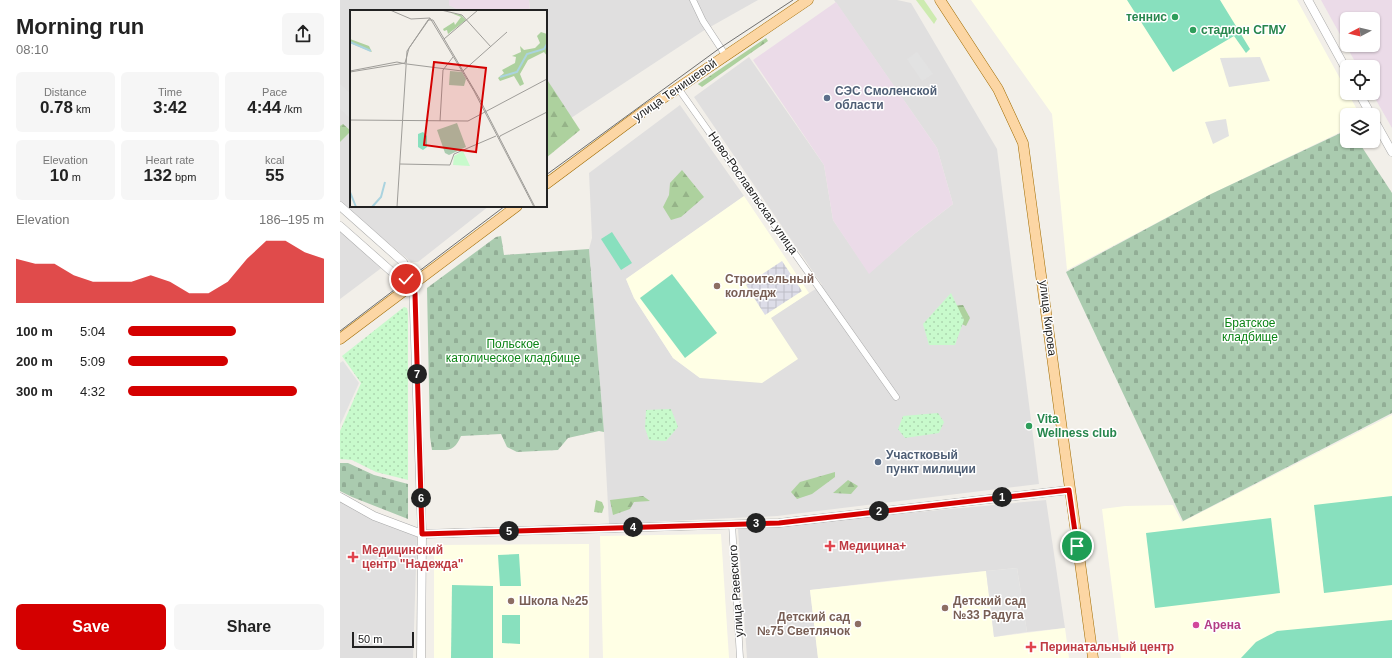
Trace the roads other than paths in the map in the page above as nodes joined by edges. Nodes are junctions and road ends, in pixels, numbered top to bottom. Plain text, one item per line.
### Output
1 (693, 0) edge
2 (808, 0) edge
3 (940, 0) edge
4 (1308, 0) edge
5 (726, 56) junction
6 (1341, 60) edge
7 (678, 88) junction
8 (1380, 131) edge
9 (1392, 152) edge
10 (547, 183) edge
11 (340, 206) edge
12 (516, 207) edge
13 (340, 226) edge
14 (413, 283) junction
15 (340, 339) edge
16 (896, 397) dead end
17 (1069, 490) junction
18 (340, 497) edge
19 (732, 524) junction
20 (422, 534) junction
21 (421, 658) edge
22 (740, 658) edge
23 (1093, 658) edge

1 - 5 street
2 - 5 main road, улица Тенишевой
3 - 17 main road, улица Кирова
4 - 6 street
5 - 7 main road, улица Тенишевой
7 - 10 main road, улица Тенишевой
7 - 16 street, Ново-Рославльская улица
8 - 9 street
11 - 14 street
12 - 14 main road
13 - 14 street
14 - 15 main road
14 - 20 street
17 - 19 street
17 - 23 main road, улица Кирова
18 - 20 street
19 - 20 street
19 - 22 street, улица Раевского
20 - 21 street

